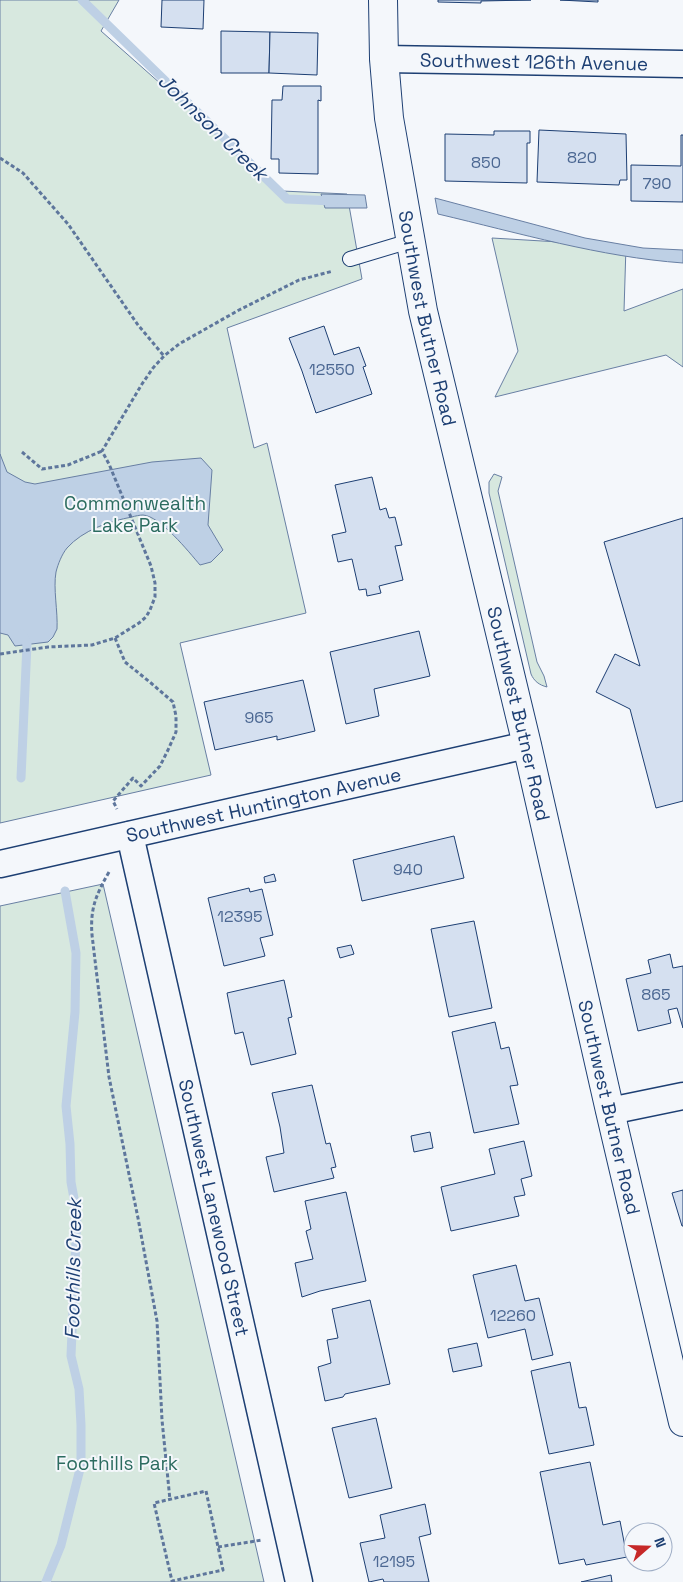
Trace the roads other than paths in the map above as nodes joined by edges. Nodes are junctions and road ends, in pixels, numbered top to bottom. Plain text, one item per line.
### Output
1 (383, 0) edge
2 (384, 60) junction
3 (683, 64) edge
4 (410, 241) junction
5 (350, 259) road end
6 (527, 745) junction
7 (130, 835) junction
8 (0, 864) edge
9 (683, 1096) edge
10 (610, 1111) junction
11 (683, 1422) edge
12 (299, 1582) edge

1 - 2 street, Southwest Butner Road
2 - 3 street, Southwest 126th Avenue
2 - 4 street, Southwest Butner Road
4 - 5 lane
4 - 6 street, Southwest Butner Road
6 - 7 street, Southwest Huntington Avenue
6 - 10 street, Southwest Butner Road
7 - 8 street, Southwest Huntington Avenue
7 - 12 street, Southwest Lanewood Street
9 - 10 street
10 - 11 street, Southwest Butner Road

